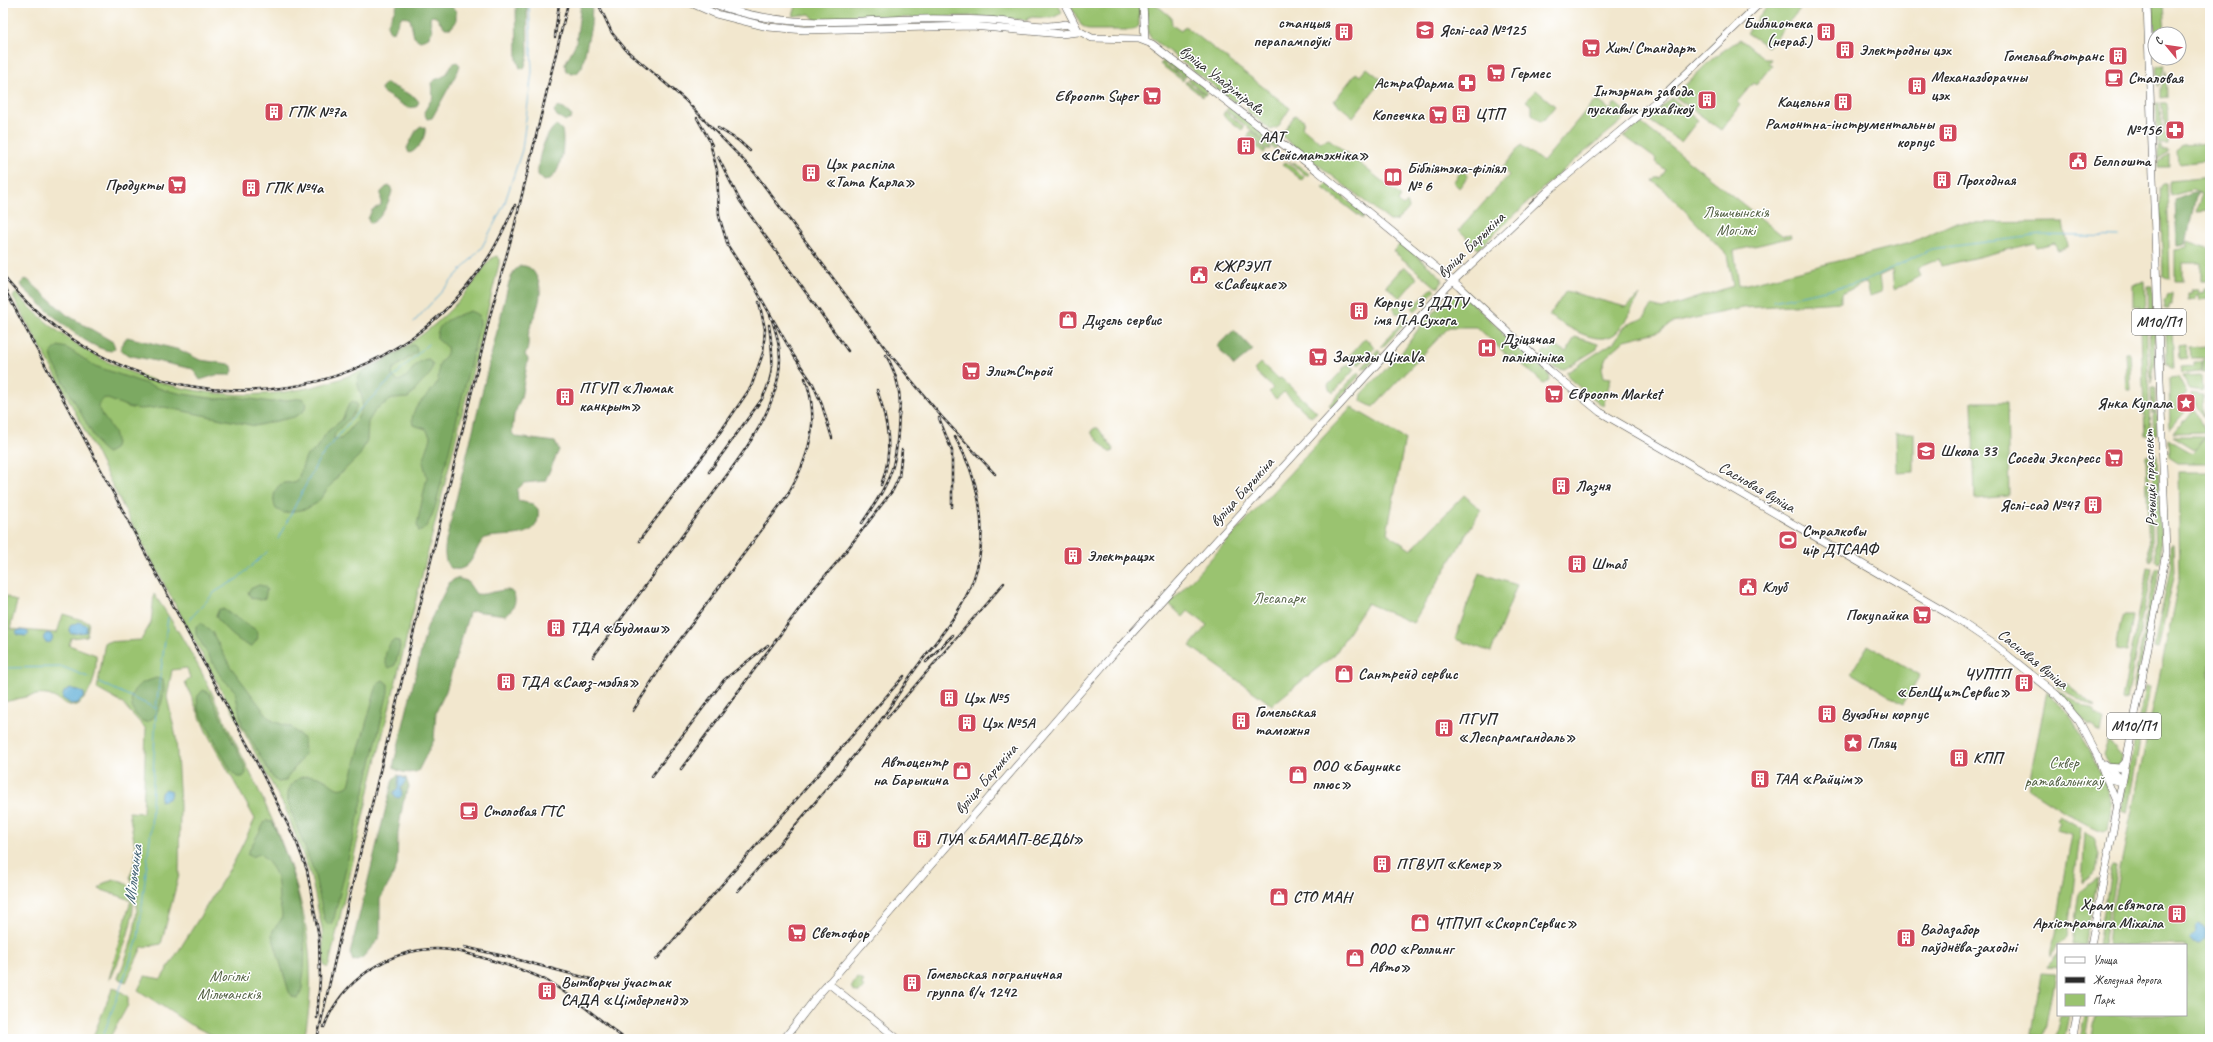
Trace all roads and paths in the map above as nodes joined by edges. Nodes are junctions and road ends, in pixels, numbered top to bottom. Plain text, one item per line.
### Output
1 (691, 3) edge
2 (1064, 3) edge
3 (1143, 3) edge
4 (1760, 3) edge
5 (2147, 3) edge
6 (717, 4) edge
7 (1069, 12) junction
8 (716, 14) junction
9 (1060, 25) junction
10 (1079, 32) junction
11 (1145, 40) junction
12 (1453, 281) junction
13 (2127, 760) junction
14 (2106, 770) junction
15 (2122, 782) junction
16 (2118, 806) junction
17 (2091, 944) edge
18 (828, 983) junction
19 (2078, 1016) edge
20 (784, 1039) edge
21 (898, 1039) edge
22 (2073, 1039) edge

1 - 8 main road
2 - 7 main road
3 - 11 main road
4 - 12 main road, вуліца Барыкіна
5 - 13 main road, Рэчыцкі праспект / М10/П1
6 - 8 main road
6 - 9 main road, вуліца Уладзімірава
7 - 9 main road
7 - 10 main road
8 - 10 main road
9 - 10 main road, вуліца Уладзімірава
10 - 11 main road, вуліца Уладзімірава
11 - 12 main road, вуліца Уладзімірава
12 - 14 main road, Сасновая вуліца
12 - 18 main road, вуліца Барыкіна
13 - 14 main road
13 - 15 main road, Рэчыцкі праспект / М10/П1
14 - 15 main road, Сасновая вуліца
14 - 16 main road
15 - 16 main road, Рэчыцкі праспект / М10/П1
16 - 17 main road, Рэчыцкі праспект / М10/П1
18 - 20 main road, вуліца Барыкіна
18 - 21 main road
19 - 22 main road

